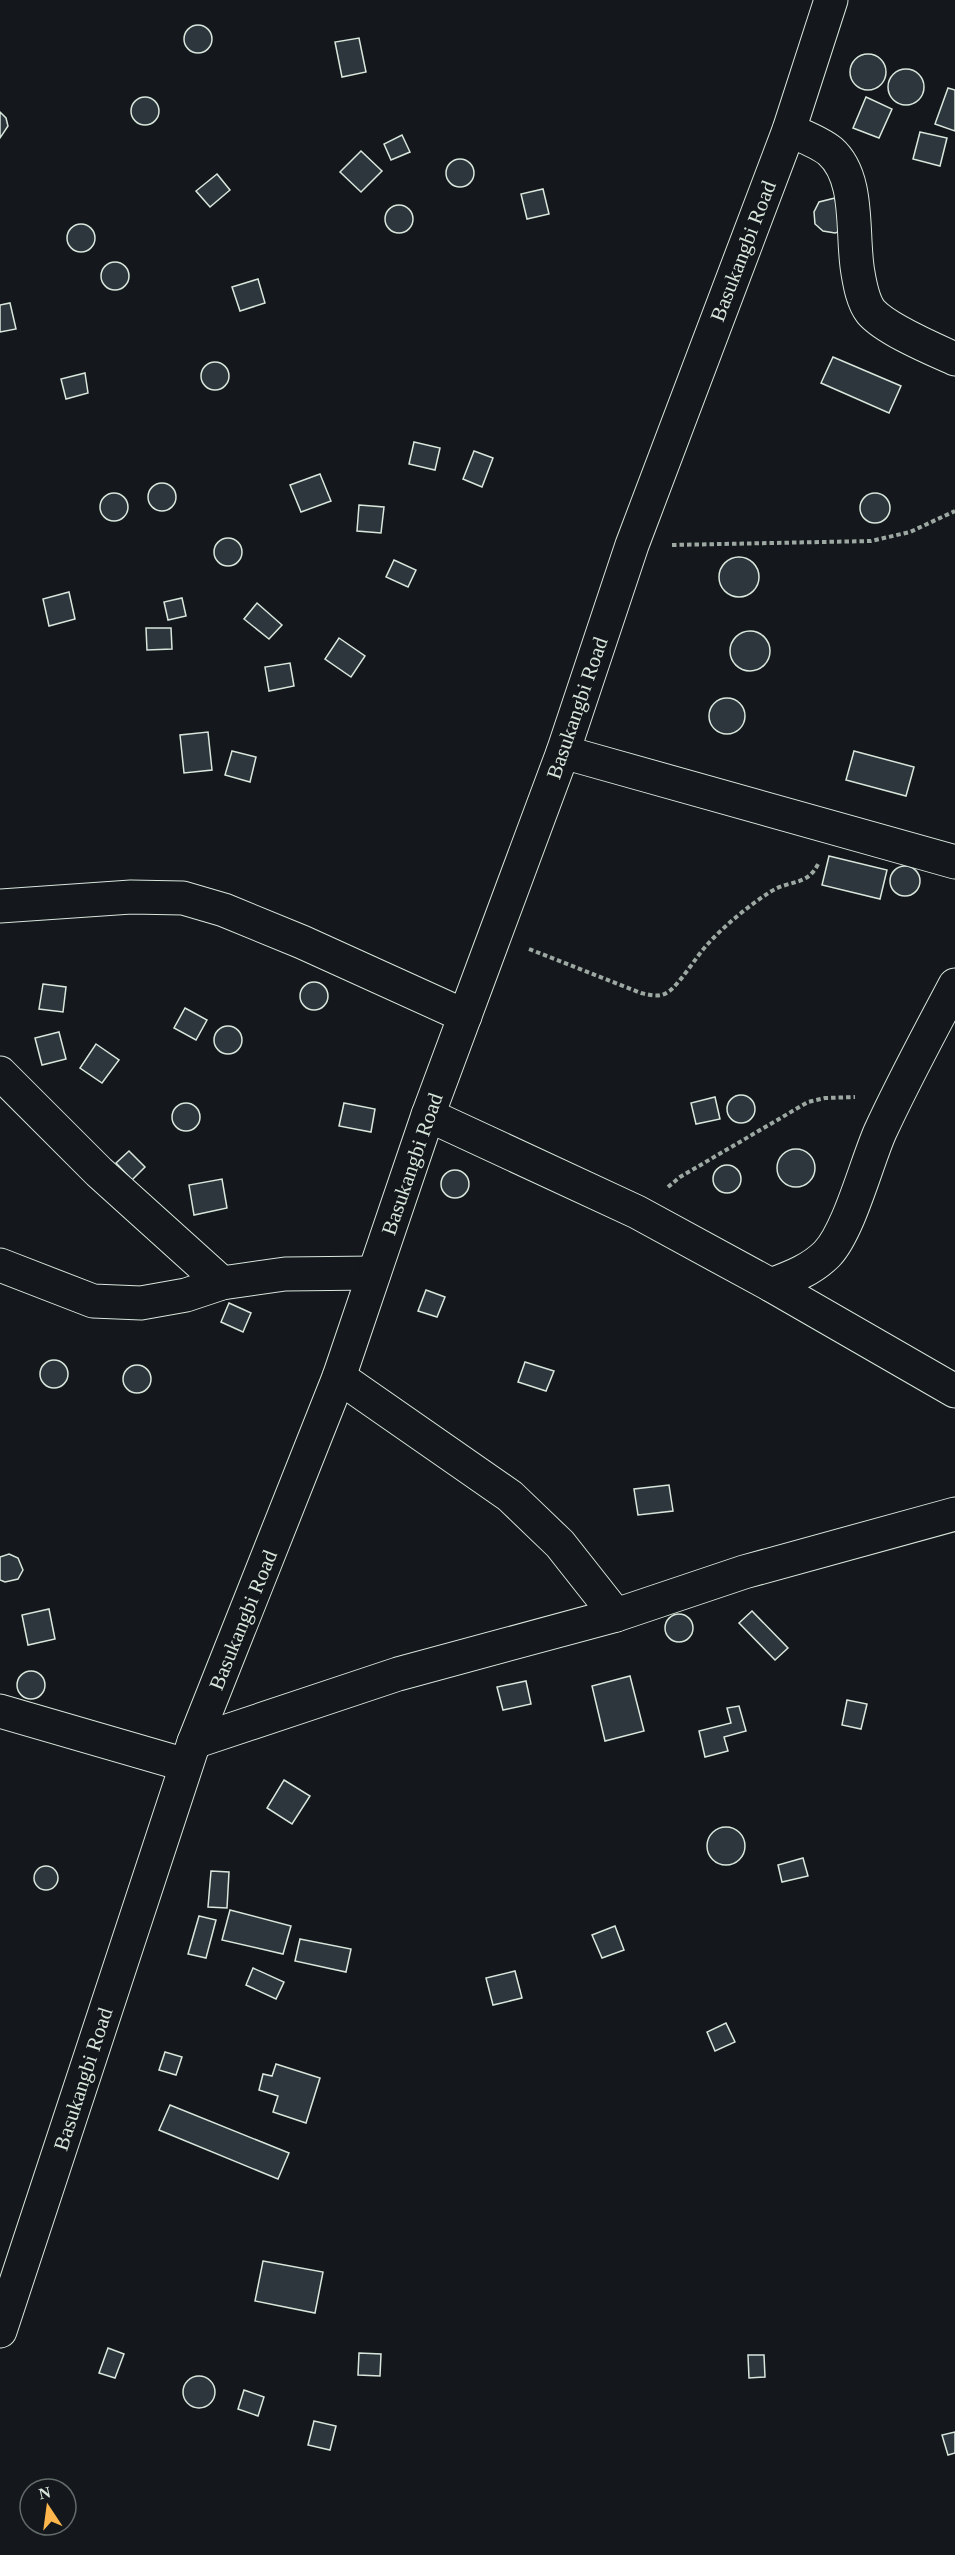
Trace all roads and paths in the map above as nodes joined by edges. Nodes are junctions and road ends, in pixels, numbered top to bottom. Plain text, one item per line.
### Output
1 (831, 0) edge
2 (789, 130) junction
3 (955, 359) edge
4 (955, 511) edge
5 (632, 545) junction
6 (563, 752) junction
7 (834, 830) junction
8 (955, 862) edge
9 (0, 906) edge
10 (495, 936) junction
11 (955, 985) edge
12 (465, 1016) junction
13 (0, 1073) edge
14 (897, 1097) junction
15 (428, 1115) junction
16 (637, 1212) junction
17 (0, 1265) edge
18 (374, 1273) junction
19 (222, 1283) junction
20 (771, 1285) junction
21 (339, 1377) junction
22 (955, 1391) edge
23 (955, 1514) edge
24 (616, 1615) junction
25 (0, 1711) edge
26 (190, 1754) junction
27 (0, 2331) edge

1 - 2 street, Basukangbi Road
2 - 3 street
2 - 5 street, Basukangbi Road
4 - 5 path
5 - 6 street, Basukangbi Road
6 - 7 street
6 - 10 street, Basukangbi Road
7 - 8 street
7 - 10 path
9 - 12 street
10 - 12 street, Basukangbi Road
11 - 14 street
12 - 15 street, Basukangbi Road
13 - 19 street
14 - 16 path
14 - 20 street
15 - 16 street
15 - 18 street, Basukangbi Road
16 - 20 street
17 - 19 street
18 - 19 street
18 - 21 street, Basukangbi Road
20 - 22 street
21 - 24 street
21 - 26 street, Basukangbi Road
23 - 24 street
24 - 26 street
25 - 26 street
26 - 27 street, Basukangbi Road

